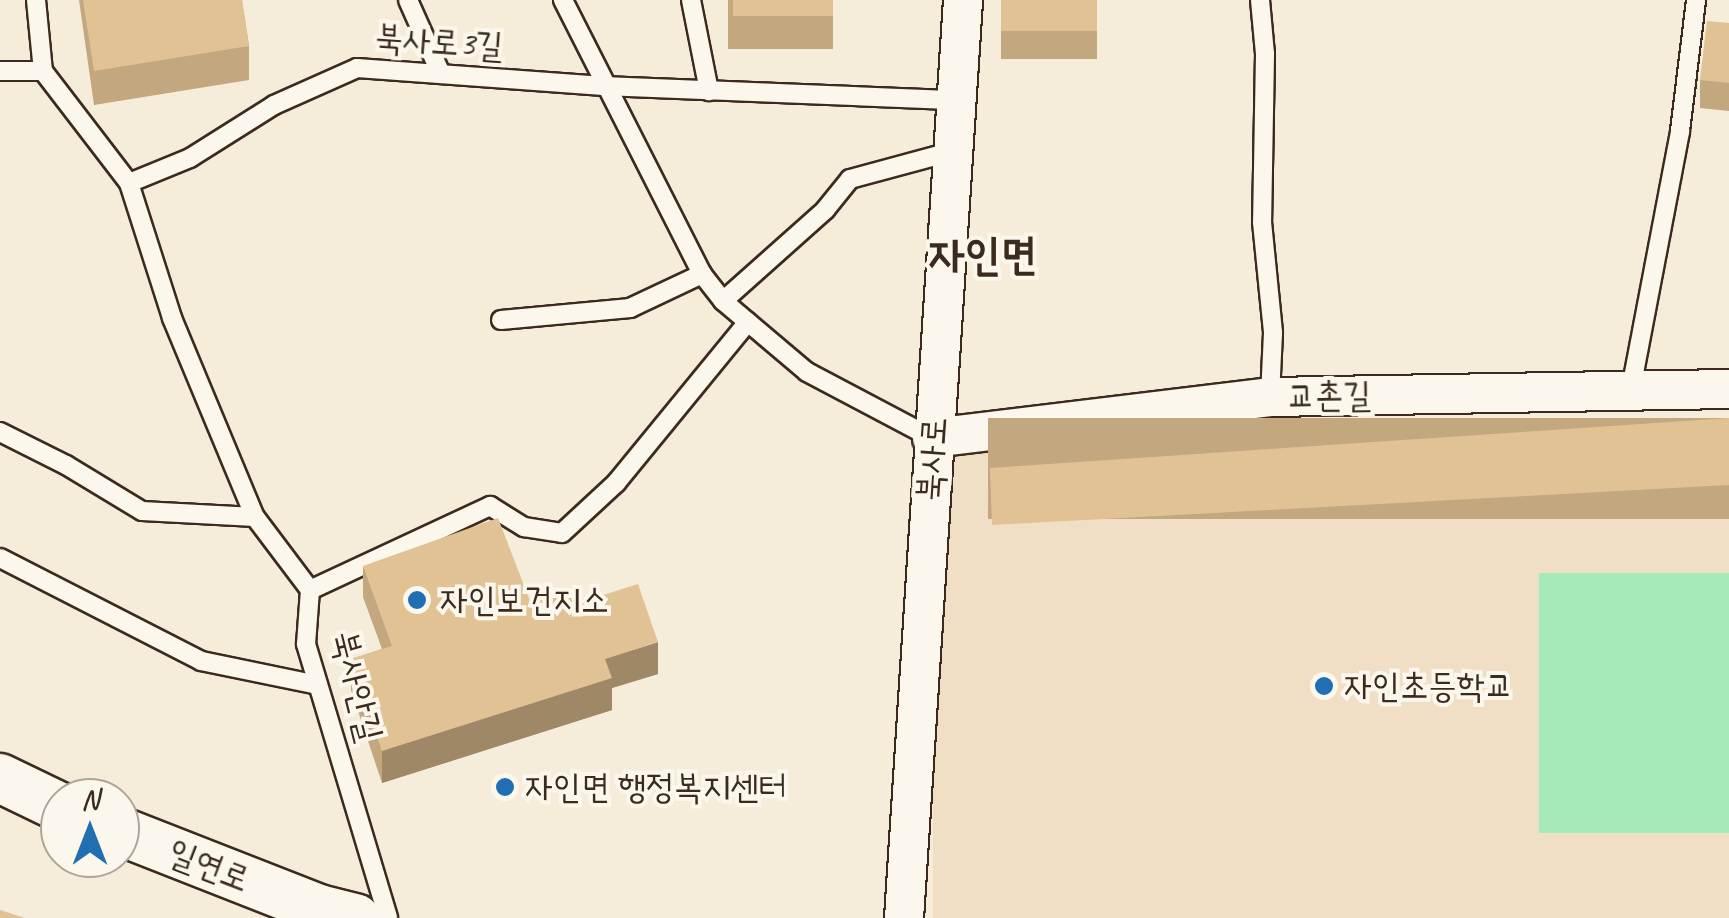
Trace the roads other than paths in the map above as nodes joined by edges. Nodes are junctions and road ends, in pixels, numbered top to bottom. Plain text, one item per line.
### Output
1 (36, 0) edge
2 (408, 0) edge
3 (563, 0) edge
4 (691, 0) edge
5 (963, 0) edge
6 (1260, 0) edge
7 (1696, 0) edge
8 (0, 71) edge
9 (44, 71) junction
10 (441, 74) junction
11 (604, 86) junction
12 (709, 90) junction
13 (956, 100) junction
14 (955, 151) junction
15 (128, 183) junction
16 (702, 274) junction
17 (723, 301) junction
18 (501, 320) dead end
19 (748, 322) junction
20 (1729, 388) edge
21 (1630, 394) junction
22 (1270, 397) junction
23 (0, 432) edge
24 (932, 438) junction
25 (255, 518) junction
26 (0, 558) edge
27 (310, 590) junction
28 (318, 685) junction
29 (0, 778) edge
30 (40, 797) edge
31 (140, 839) edge
32 (356, 918) edge
33 (388, 918) edge
34 (904, 918) edge

1 - 9 lane
2 - 10 lane
3 - 11 lane
4 - 12 lane
5 - 13 street, 북사로
6 - 22 lane
7 - 21 lane
8 - 9 lane
9 - 15 lane
10 - 11 lane, 북사로3길
10 - 15 lane, 북사로3길
11 - 12 lane, 북사로3길
11 - 16 lane
12 - 13 lane, 북사로3길
13 - 14 street, 북사로
14 - 17 lane
14 - 24 street, 북사로
15 - 25 lane, 북사안길
16 - 17 lane
16 - 18 lane
17 - 19 lane
19 - 24 lane
19 - 27 lane
20 - 21 street, 교촌길
21 - 22 street, 교촌길
22 - 24 street, 교촌길
23 - 25 lane
24 - 34 street, 북사로
25 - 27 lane, 북사안길
26 - 28 lane
27 - 28 lane, 북사안길
28 - 33 lane, 북사안길
29 - 30 street
31 - 32 street, 일연로

